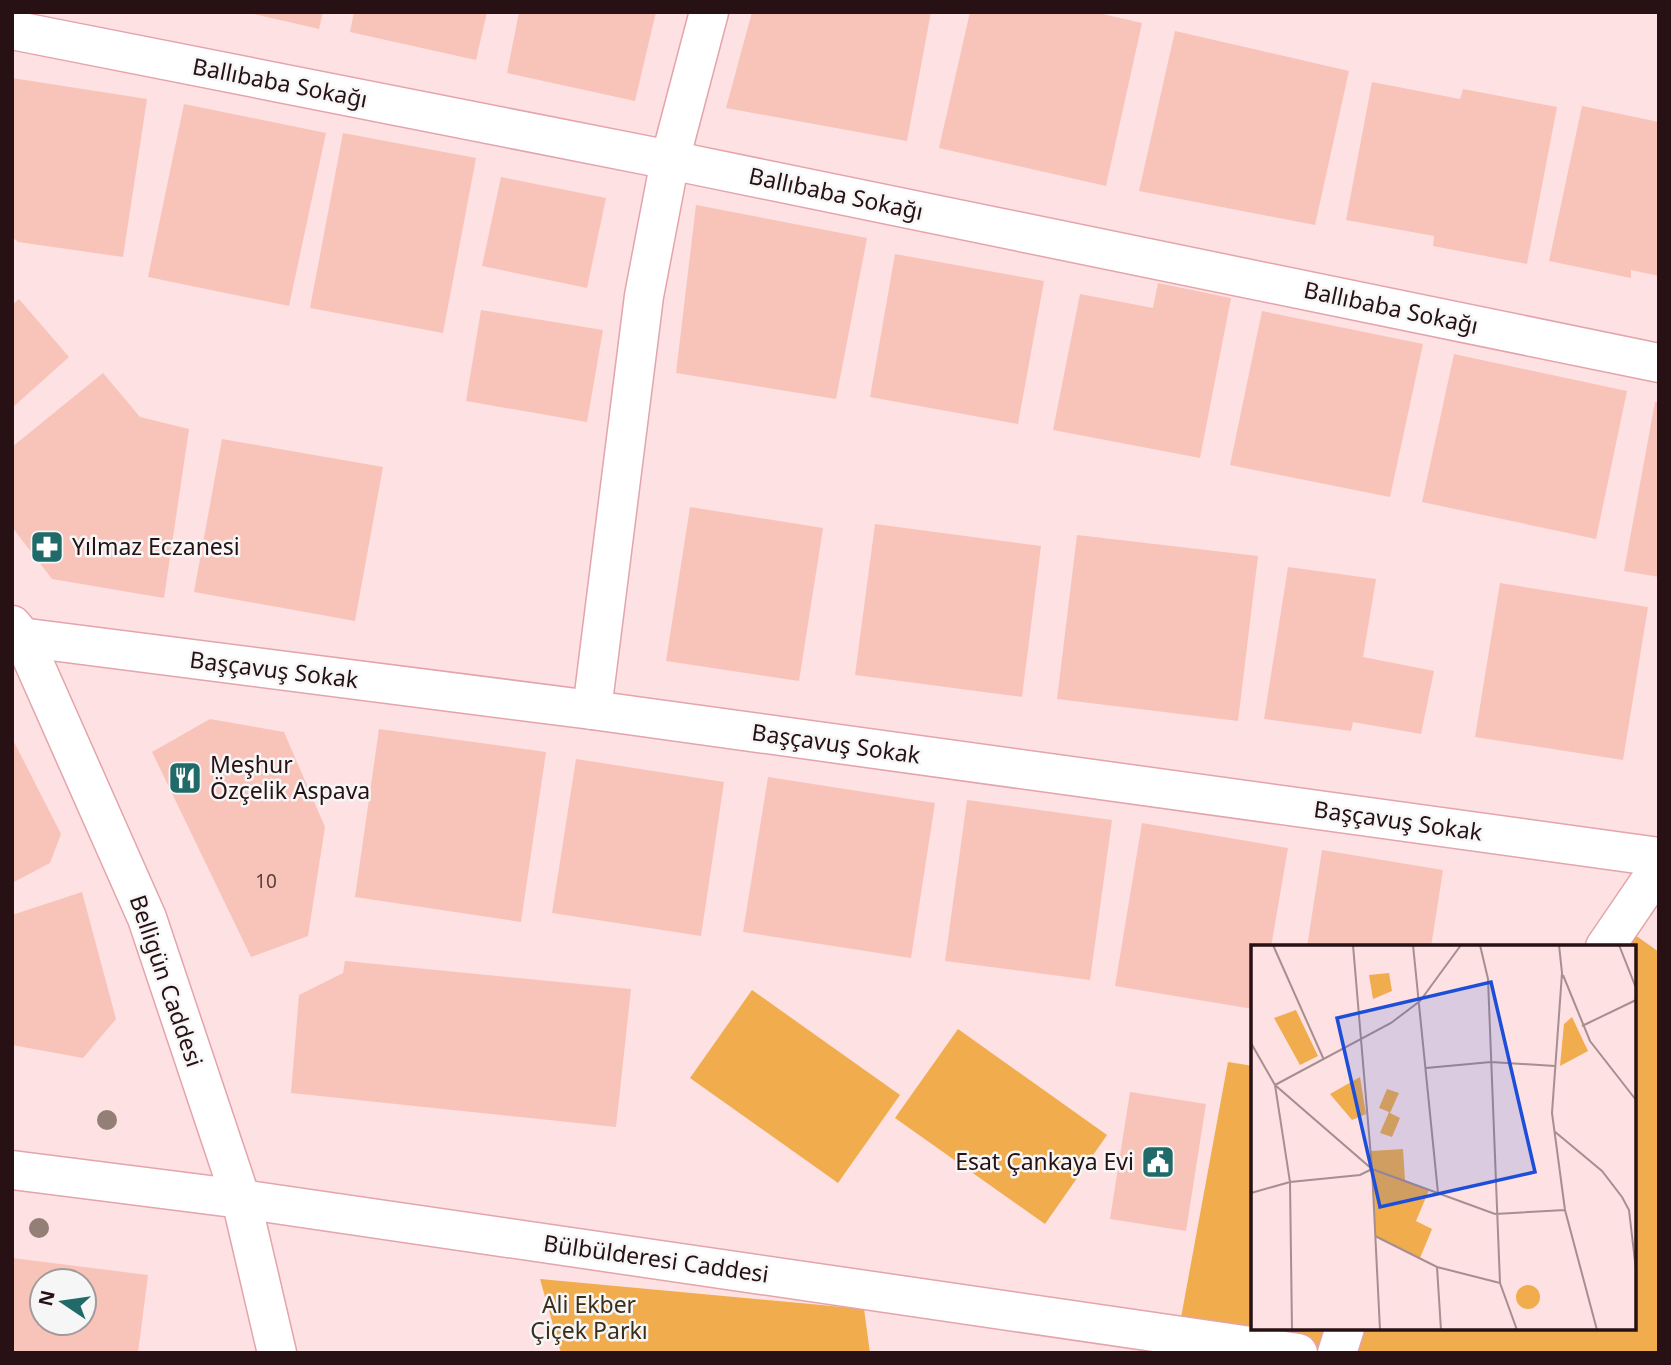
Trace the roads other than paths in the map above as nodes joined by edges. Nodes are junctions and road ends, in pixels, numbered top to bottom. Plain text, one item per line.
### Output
1 (709, 12) edge
2 (12, 30) edge
3 (670, 160) junction
4 (1659, 363) edge
5 (16, 633) edge
6 (592, 710) junction
7 (1659, 857) edge
8 (1659, 868) edge
9 (1606, 945) edge
10 (12, 1171) edge
11 (241, 1199) junction
12 (1344, 1330) edge
13 (277, 1353) edge
14 (1298, 1353) edge
15 (1337, 1353) edge

1 - 3 street
2 - 3 street, Ballıbaba Sokağı
3 - 4 street, Ballıbaba Sokağı
3 - 6 street
5 - 6 street, Başçavuş Sokak
5 - 11 street, Belligün Caddesi
6 - 7 street, Başçavuş Sokak
8 - 9 street
10 - 11 street, Bülbülderesi Caddesi
11 - 13 street, Belligün Caddesi
11 - 14 street, Bülbülderesi Caddesi
12 - 15 street

